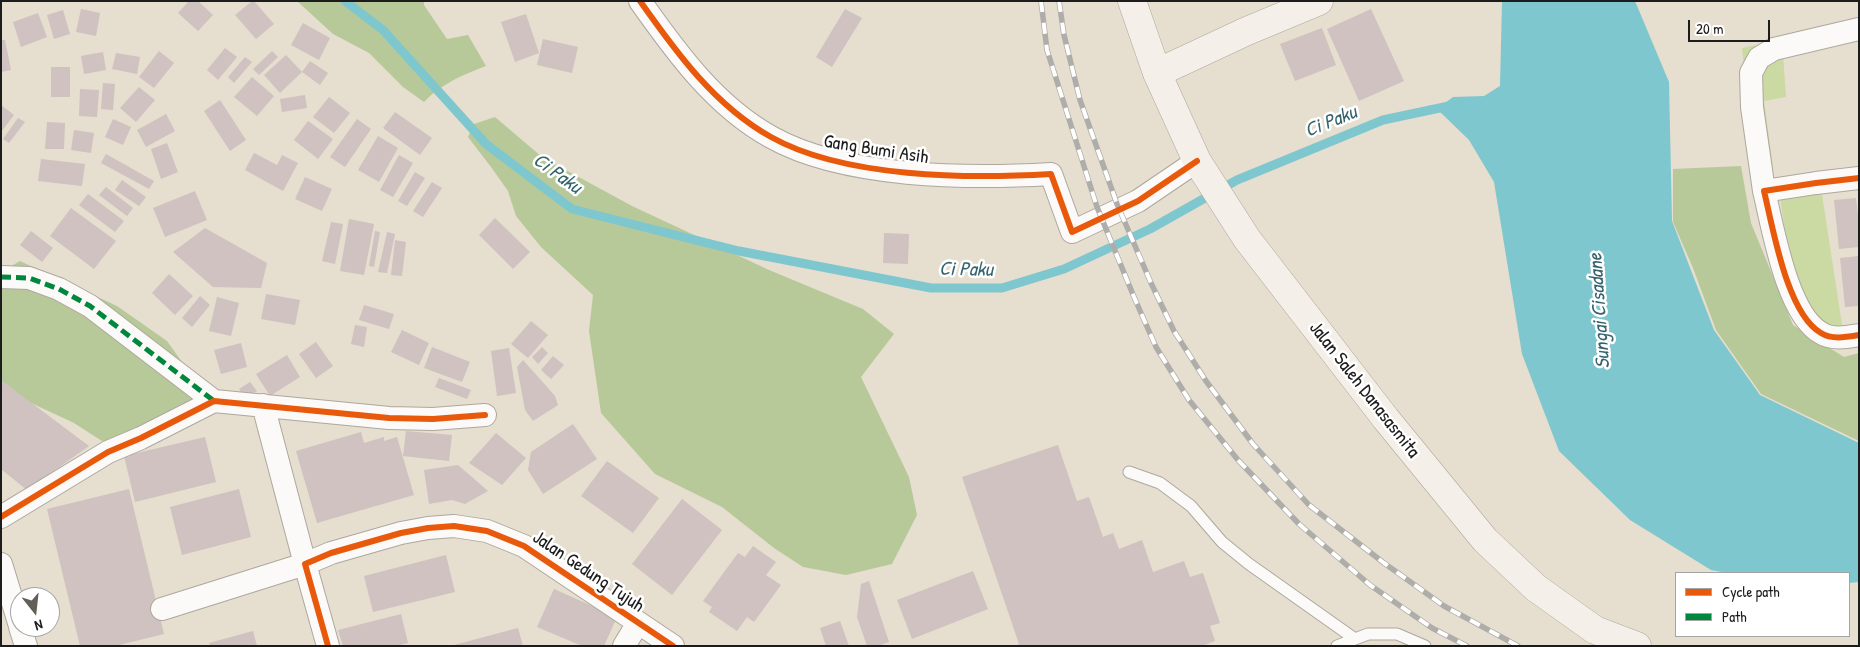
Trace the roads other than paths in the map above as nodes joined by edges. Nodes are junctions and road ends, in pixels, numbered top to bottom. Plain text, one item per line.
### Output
1 (640, 1) edge
2 (1132, 1) edge
3 (1319, 1) edge
4 (1859, 29) edge
5 (1157, 73) junction
6 (1197, 161) junction
7 (1859, 178) edge
8 (1764, 191) junction
9 (1, 277) edge
10 (1859, 335) edge
11 (214, 401) junction
12 (263, 405) junction
13 (485, 415) dead end
14 (1129, 472) dead end
15 (1, 517) edge
16 (1, 564) edge
17 (305, 564) junction
18 (10, 593) edge
19 (162, 609) dead end
20 (638, 623) junction
21 (1355, 639) junction
22 (1339, 645) edge
23 (328, 646) edge
24 (624, 646) edge
25 (673, 646) edge
26 (1425, 646) edge
27 (1637, 646) edge

1 - 6 street, Gang Bumi Asih
2 - 5 main road, Jalan Saleh Danasasmita
3 - 5 main road
4 - 8 street
5 - 6 main road, Jalan Saleh Danasasmita
6 - 27 main road, Jalan Saleh Danasasmita
7 - 8 street
8 - 10 street
9 - 11 street
11 - 12 street
11 - 15 street
12 - 13 street
12 - 17 street
14 - 21 lane
16 - 18 street
17 - 19 street, Jalan Gedung Tujuh
17 - 20 street, Jalan Gedung Tujuh
17 - 23 street
20 - 24 street
20 - 25 street, Jalan Gedung Tujuh
21 - 22 lane
21 - 26 lane

